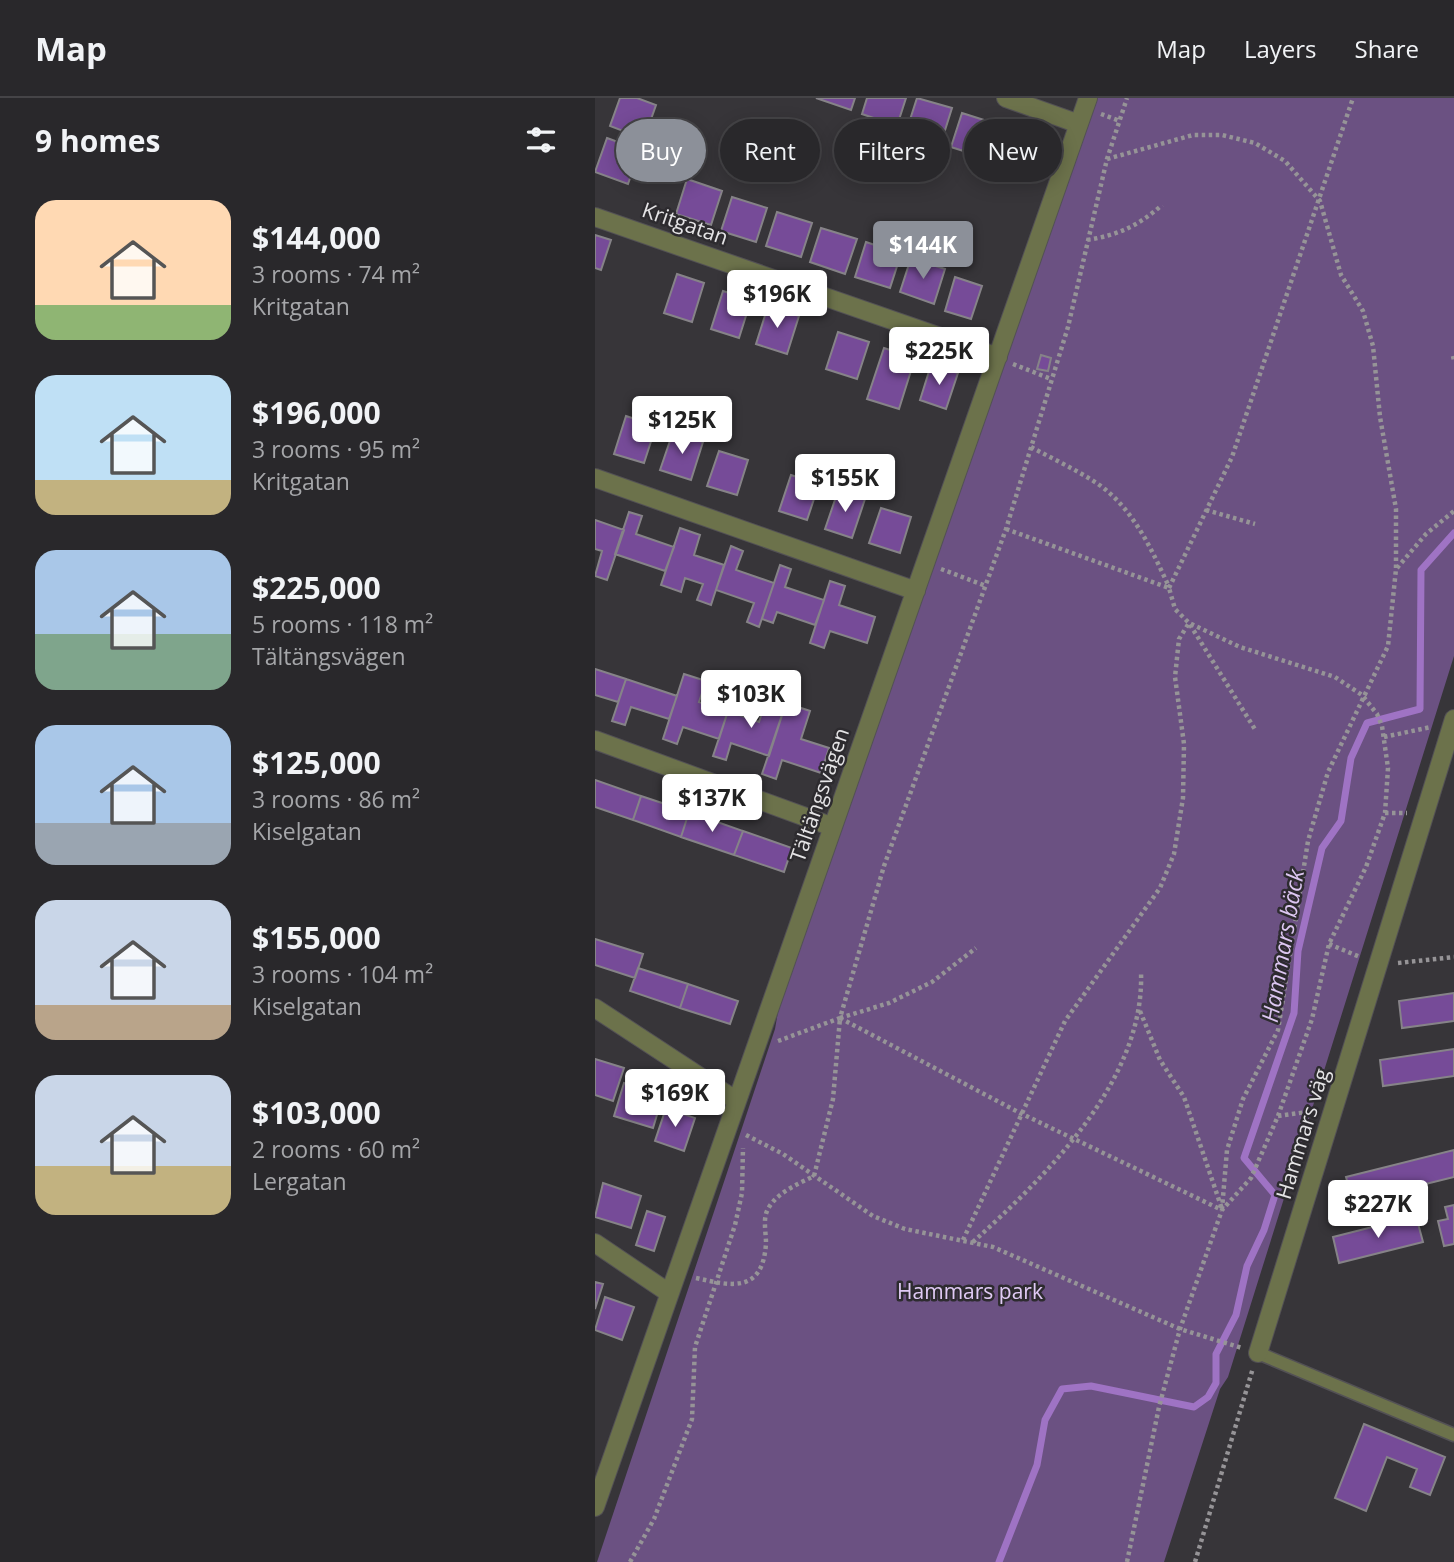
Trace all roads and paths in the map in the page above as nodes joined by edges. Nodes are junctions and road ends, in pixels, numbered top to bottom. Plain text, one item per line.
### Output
1 (1006, 98) edge
2 (1088, 98) edge
3 (1127, 98) edge
4 (1353, 98) edge
5 (1079, 124) junction
6 (1107, 159) junction
7 (1320, 201) junction
8 (1162, 205) dead end
9 (595, 217) edge
10 (1087, 240) junction
11 (998, 357) junction
12 (1051, 379) junction
13 (1031, 447) junction
14 (595, 478) edge
15 (1206, 510) junction
16 (1454, 511) edge
17 (1255, 524) dead end
18 (1006, 529) junction
19 (925, 563) junction
20 (1396, 569) junction
21 (986, 586) junction
22 (1169, 588) junction
23 (916, 591) junction
24 (1189, 623) junction
25 (1362, 695) junction
26 (1453, 721) edge
27 (1256, 731) dead end
28 (1384, 737) junction
29 (595, 740) edge
30 (833, 827) junction
31 (1329, 944) junction
32 (977, 948) dead end
33 (1454, 957) edge
34 (1379, 965) junction
35 (1141, 972) dead end
36 (595, 1008) edge
37 (1140, 1010) junction
38 (840, 1018) junction
39 (758, 1040) junction
40 (737, 1101) junction
41 (1335, 1108) junction
42 (1020, 1113) junction
43 (1278, 1116) junction
44 (1072, 1138) junction
45 (814, 1176) junction
46 (1222, 1210) junction
47 (963, 1240) junction
48 (973, 1242) junction
49 (595, 1243) edge
50 (676, 1274) junction
51 (716, 1283) junction
52 (669, 1293) junction
53 (1179, 1329) junction
54 (1229, 1343) dead end
55 (1258, 1353) junction
56 (1454, 1435) edge
57 (600, 1474) edge
58 (595, 1507) edge
59 (630, 1562) edge
60 (1127, 1562) edge
61 (1195, 1562) edge

1 - 5 street
2 - 5 street, Tältängsvägen
3 - 6 path
4 - 7 path
5 - 11 street, Tältängsvägen
6 - 7 path
6 - 10 path
7 - 15 path
7 - 20 path
8 - 10 path
9 - 11 street, Kritgatan
10 - 12 path
11 - 12 path
11 - 19 street, Tältängsvägen
12 - 13 path
13 - 18 path
13 - 22 path
14 - 23 street
15 - 17 path
15 - 22 path
16 - 20 path
18 - 21 path
18 - 22 path
19 - 21 path
19 - 23 street, Tältängsvägen
20 - 25 path
21 - 38 path
22 - 24 path
23 - 30 street, Tältängsvägen
24 - 25 path
24 - 27 path
24 - 42 path
25 - 28 path
25 - 46 path
26 - 28 path
26 - 34 street, Hammars väg
28 - 31 path
29 - 30 street
30 - 39 street, Tältängsvägen
31 - 34 path
31 - 43 path
32 - 38 path
33 - 34 path
34 - 41 street, Hammars väg
35 - 37 path
36 - 40 street
37 - 44 path
37 - 46 path
38 - 39 path
38 - 42 path
38 - 45 path
39 - 40 street, Tältängsvägen
40 - 50 street, Tältängsvägen
41 - 43 path
41 - 55 street, Hammars väg
42 - 44 path
42 - 47 path
43 - 46 path
44 - 46 path
44 - 48 path
45 - 47 path
45 - 51 path
45 - 51 path
46 - 53 path
47 - 48 path
48 - 53 path
49 - 52 street
50 - 51 path
50 - 52 street, Tältängsvägen
51 - 59 path
52 - 57 street, Tältängsvägen
53 - 54 path
53 - 60 path
55 - 56 lane
55 - 61 path
57 - 58 street, Tältängsvägen

